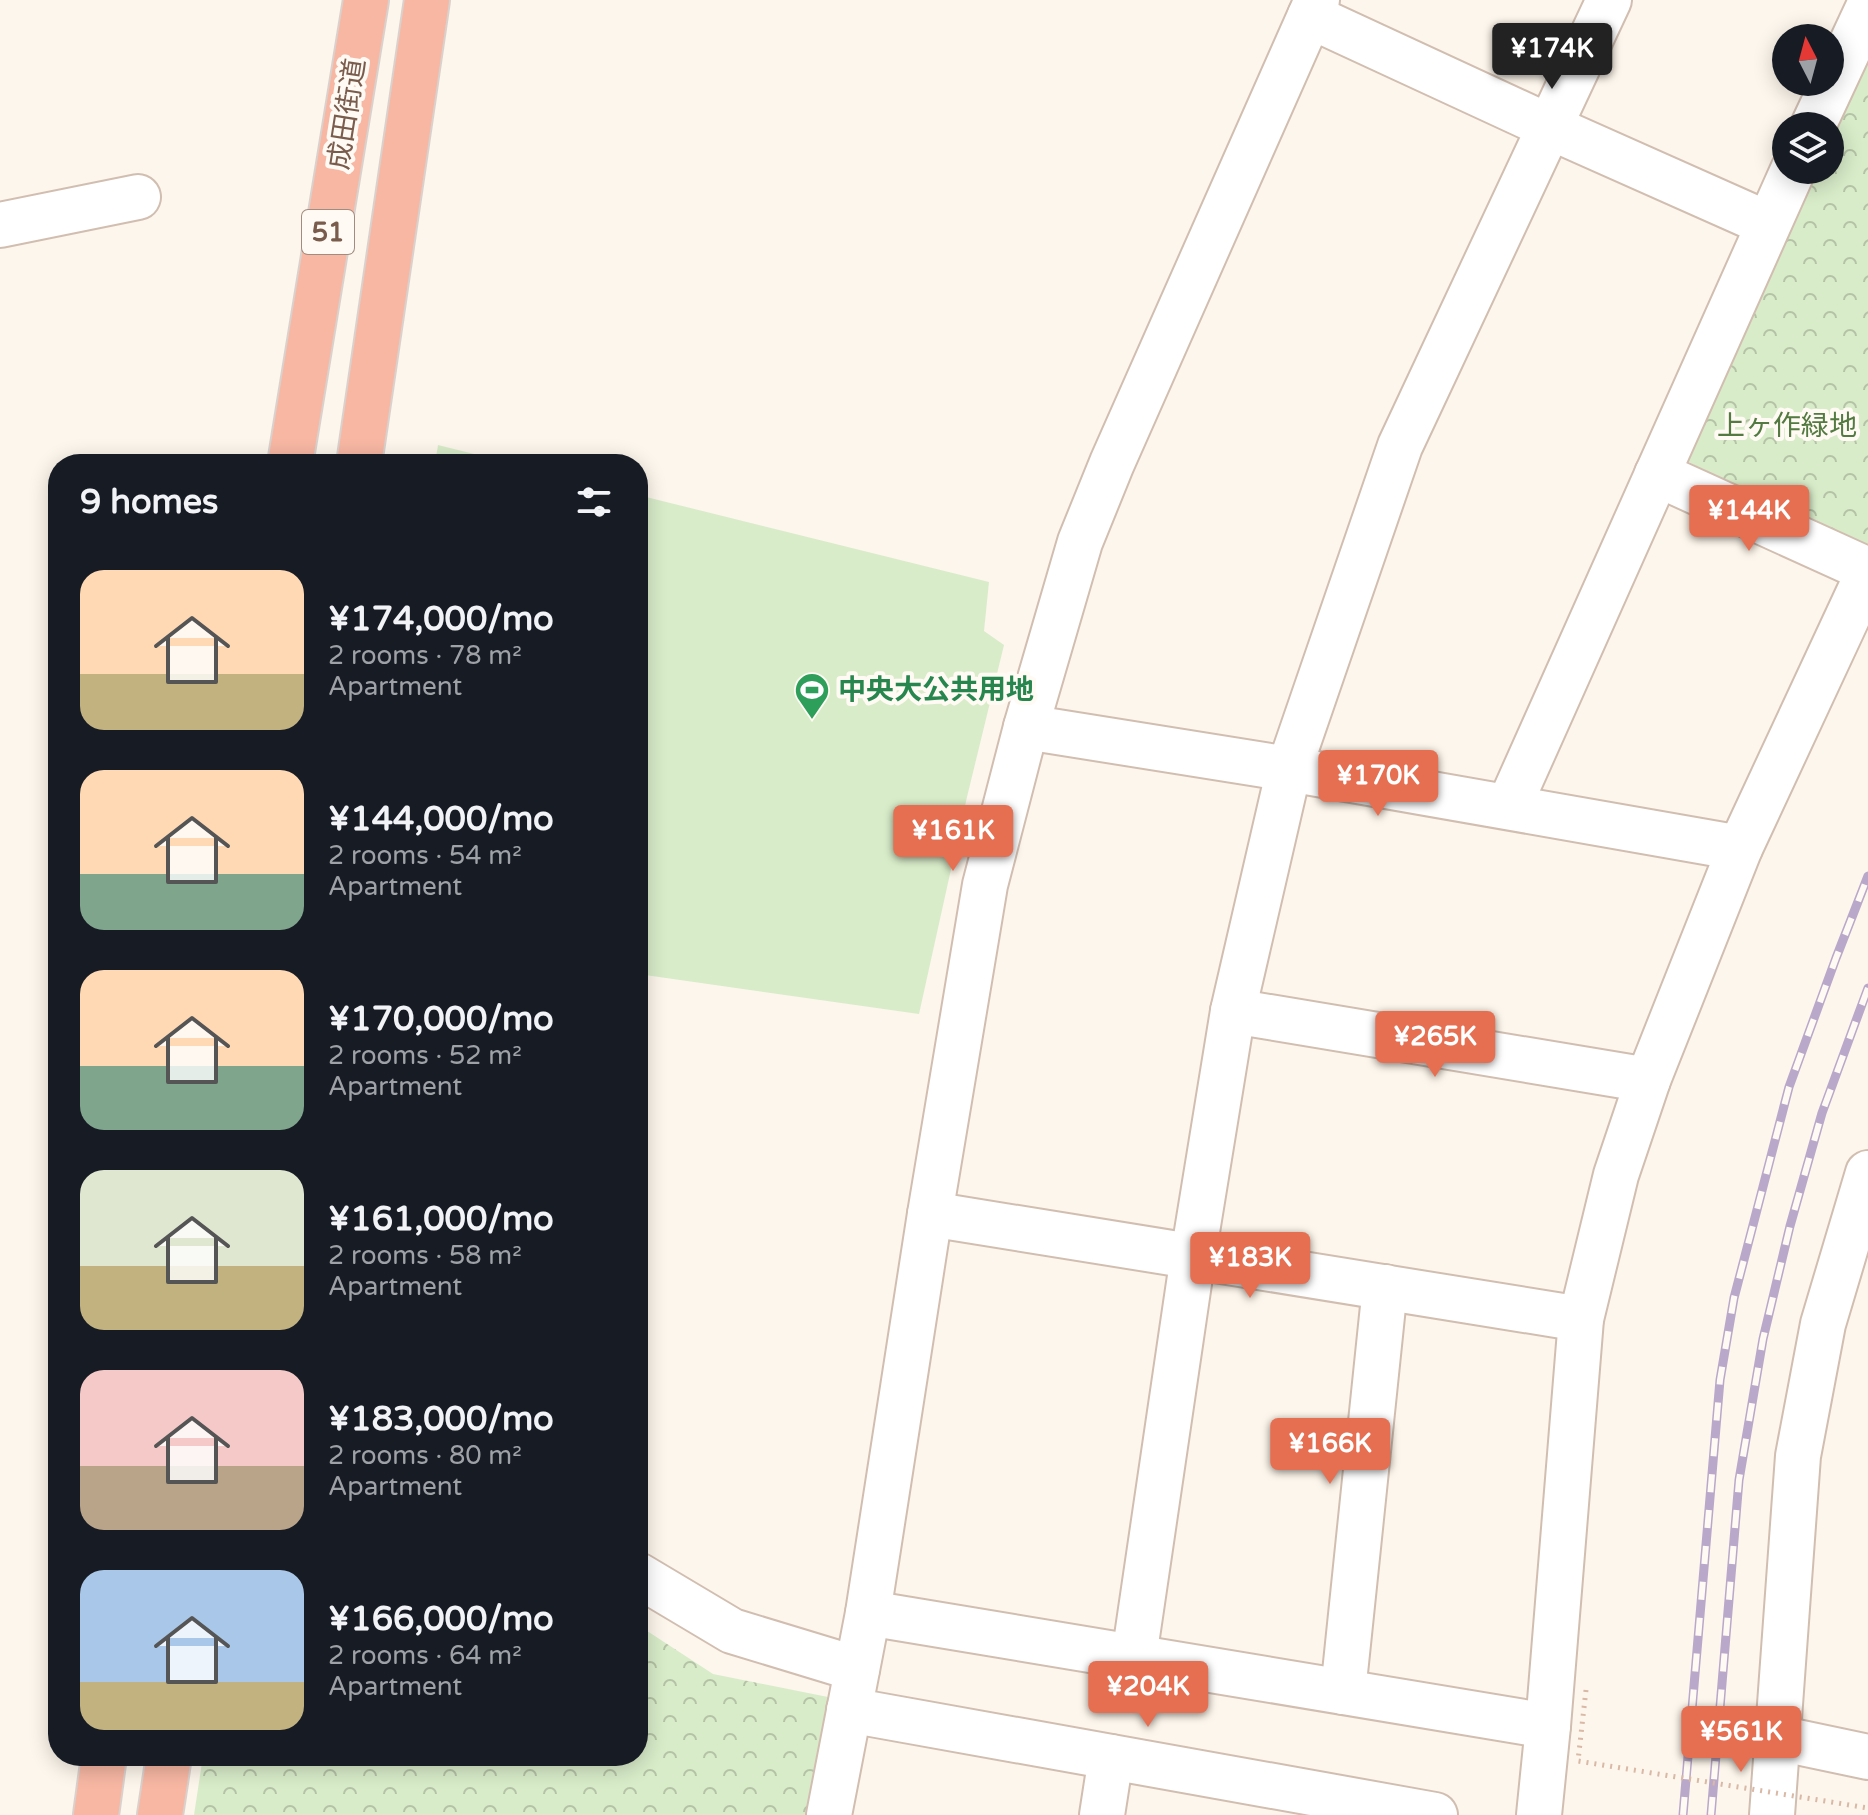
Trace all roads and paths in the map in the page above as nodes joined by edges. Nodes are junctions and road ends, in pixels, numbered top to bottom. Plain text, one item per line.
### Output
1 (366, 0) edge
2 (427, 0) edge
3 (1609, 0) edge
4 (1314, 8) edge
5 (1868, 8) edge
6 (1820, 112) edge
7 (1550, 127) junction
8 (1787, 184) edge
9 (138, 197) dead end
10 (1768, 224) junction
11 (0, 225) edge
12 (292, 454) edge
13 (360, 454) edge
14 (1657, 474) junction
15 (1868, 572) edge
16 (1026, 727) junction
17 (1289, 769) junction
18 (1509, 806) junction
19 (1740, 848) junction
20 (1233, 1011) junction
21 (1648, 1080) junction
22 (1868, 1173) edge
23 (930, 1214) junction
24 (1193, 1256) junction
25 (1385, 1287) junction
26 (1581, 1319) junction
27 (648, 1581) edge
28 (868, 1613) junction
29 (1134, 1657) junction
30 (853, 1689) junction
31 (1586, 1690) dead end
32 (1343, 1692) junction
33 (1548, 1726) junction
34 (1778, 1738) junction
35 (1111, 1757) junction
36 (1868, 1757) edge
37 (103, 1766) edge
38 (167, 1766) edge
39 (1347, 1807) edge
40 (1868, 1808) edge
41 (96, 1815) edge
42 (160, 1815) edge
43 (829, 1815) edge
44 (1102, 1815) edge
45 (1435, 1815) edge
46 (1539, 1815) edge
47 (1772, 1815) edge

1 - 12 highway, 成田街道 / 51
2 - 13 highway, 51
3 - 7 street
4 - 7 street
4 - 16 street
5 - 6 street
7 - 10 street
7 - 17 street
8 - 10 street
9 - 11 street
10 - 14 street
14 - 15 street
14 - 18 street
15 - 19 street
16 - 17 street
16 - 23 street
17 - 18 street
17 - 20 street
18 - 19 street
19 - 21 street
20 - 21 street
20 - 24 street
21 - 26 street
22 - 34 street
23 - 24 street
23 - 28 street
24 - 25 street
24 - 29 street
25 - 26 street
25 - 32 street
26 - 33 street
27 - 30 street
28 - 29 street
28 - 30 street
29 - 32 street
30 - 35 street
30 - 43 street
31 - 40 path, bridge
32 - 33 street
33 - 46 street
34 - 36 street
34 - 47 street
35 - 39 street
35 - 44 street
37 - 41 highway
38 - 42 highway
39 - 45 street

